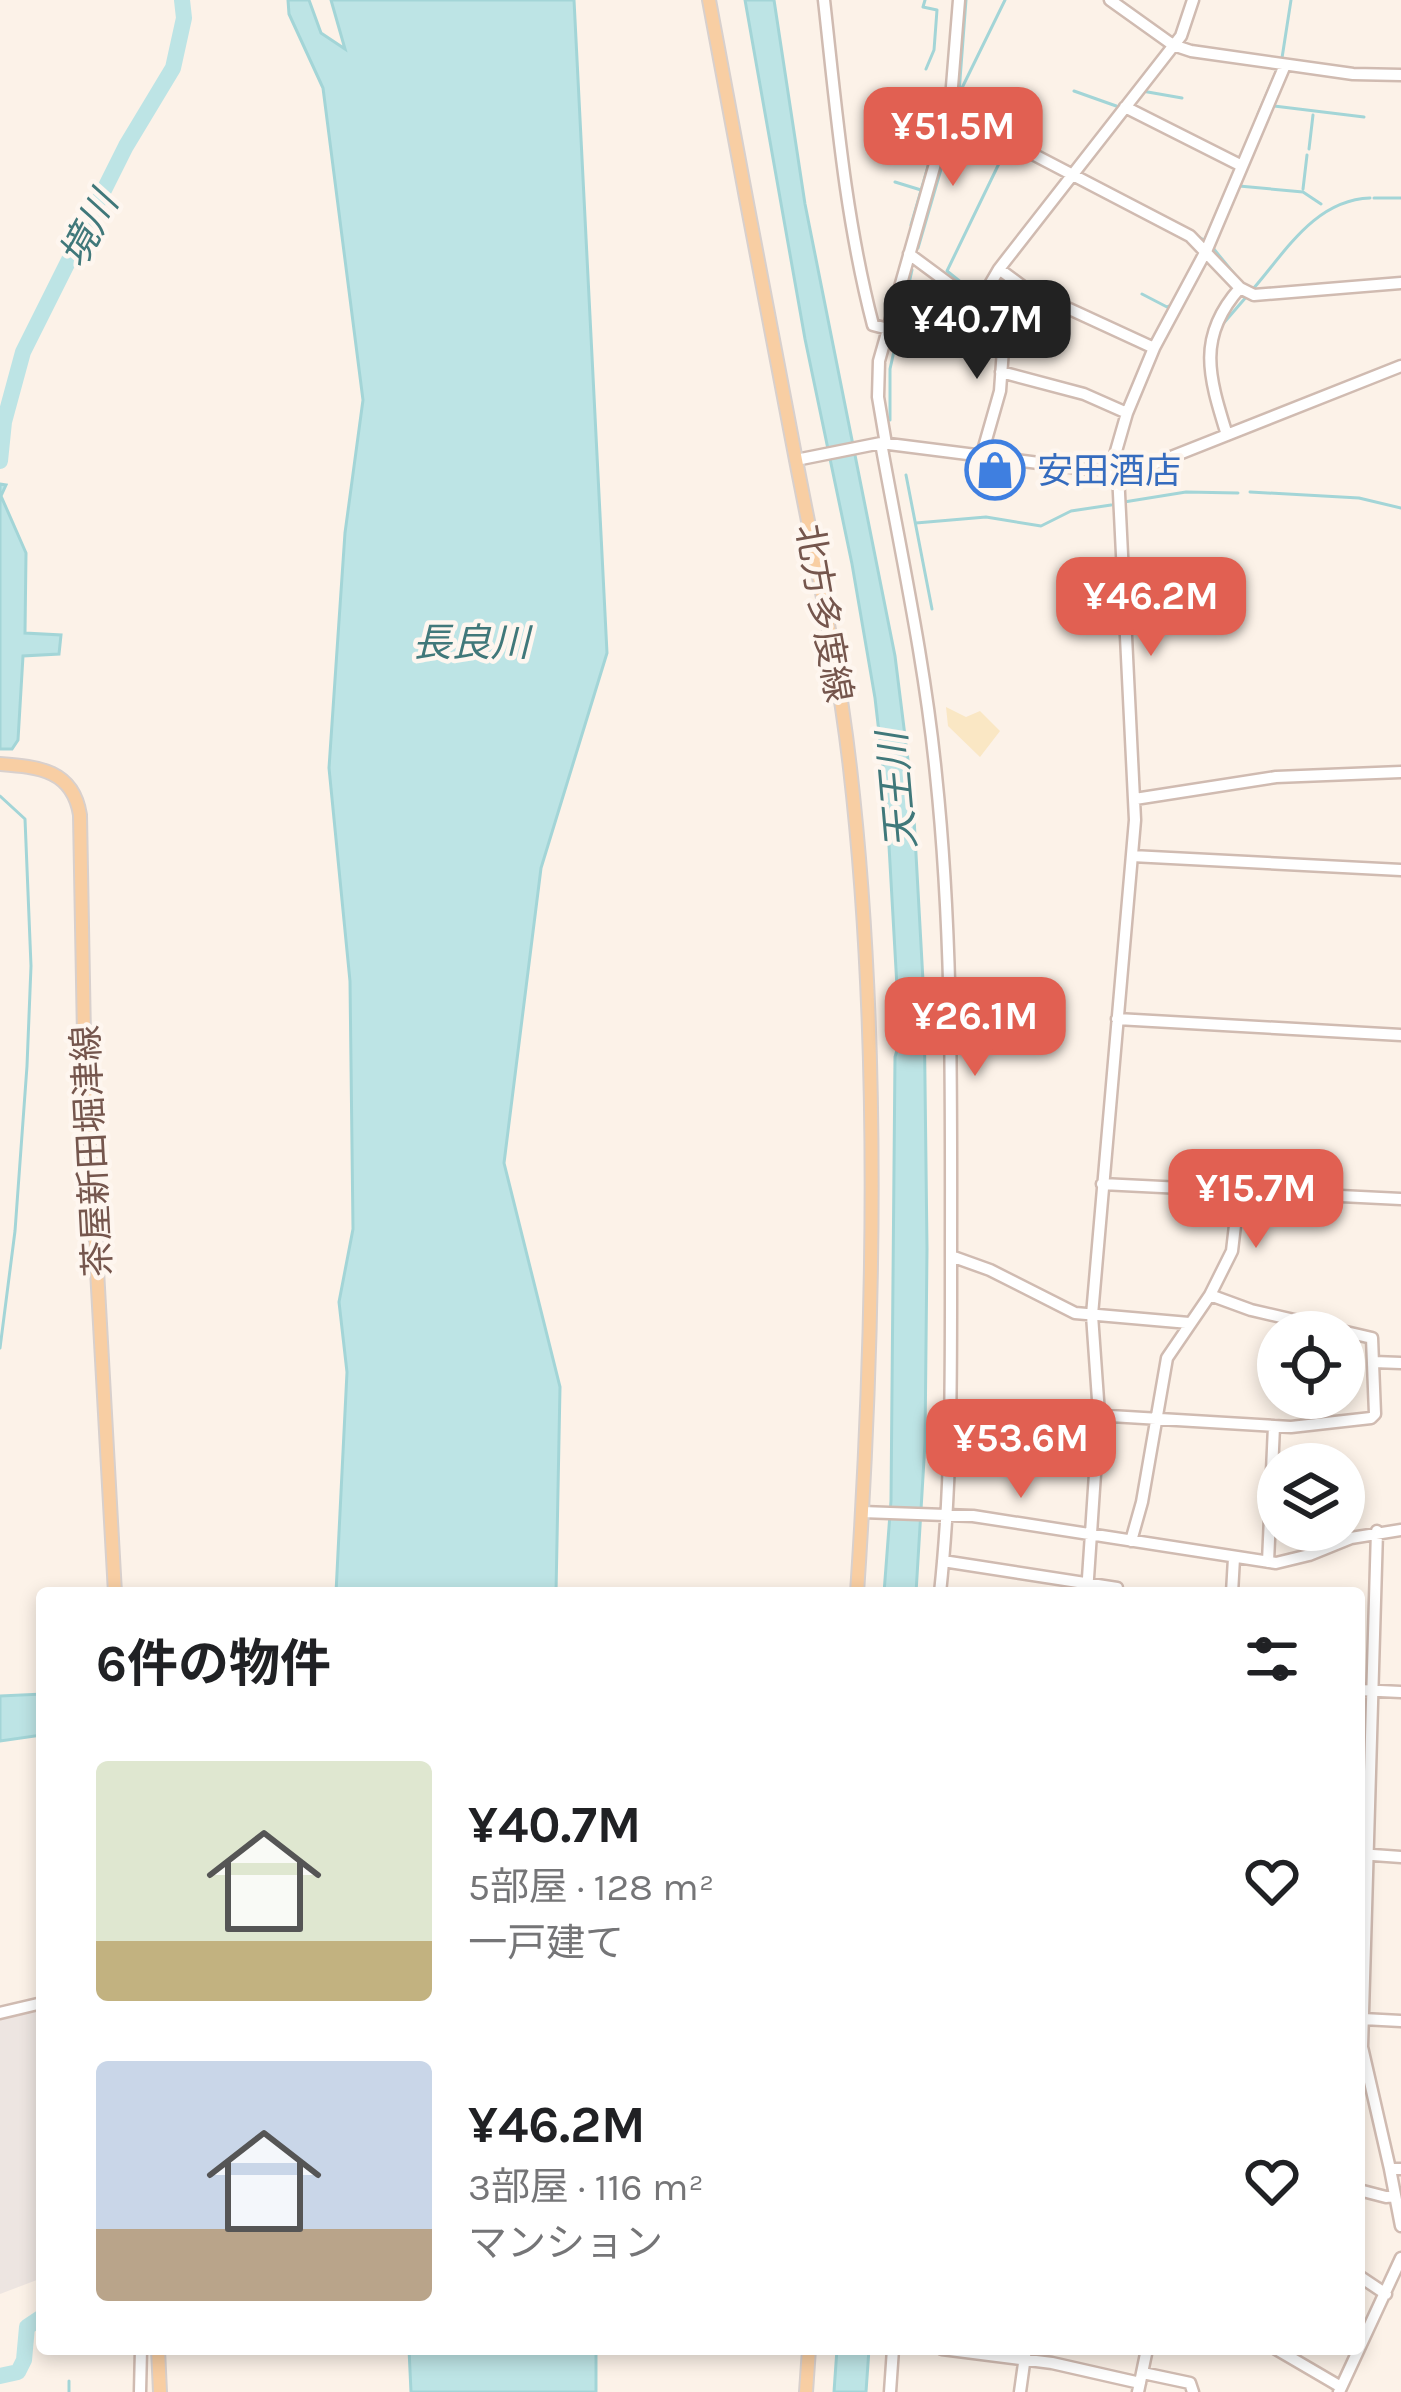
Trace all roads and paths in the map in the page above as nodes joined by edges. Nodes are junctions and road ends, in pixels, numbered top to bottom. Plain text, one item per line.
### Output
1 (709, 0) edge
2 (824, 0) edge
3 (959, 0) edge
4 (1110, 0) edge
5 (1191, 0) edge
6 (1173, 45) junction
7 (1285, 65) junction
8 (1401, 75) edge
9 (1125, 107) junction
10 (950, 111) junction
11 (1242, 166) junction
12 (1071, 177) junction
13 (1207, 249) junction
14 (909, 254) junction
15 (999, 268) junction
16 (1401, 283) edge
17 (1240, 288) junction
18 (978, 305) junction
19 (888, 329) junction
20 (1154, 348) junction
21 (1401, 366) edge
22 (1001, 372) junction
23 (1127, 412) junction
24 (1227, 435) junction
25 (879, 444) junction
26 (982, 454) junction
27 (796, 460) junction
28 (1114, 473) junction
29 (0, 764) edge
30 (1401, 772) edge
31 (1135, 799) junction
32 (1132, 856) junction
33 (1401, 870) edge
34 (1118, 1019) junction
35 (1401, 1035) edge
36 (1102, 1184) junction
37 (1239, 1191) junction
38 (1401, 1199) edge
39 (951, 1256) junction
40 (1210, 1295) junction
41 (1092, 1315) junction
42 (1189, 1323) junction
43 (1373, 1361) junction
44 (1401, 1363) edge
45 (1044, 1412) dead end
46 (1099, 1414) junction
47 (1154, 1417) junction
48 (1274, 1426) junction
49 (869, 1512) junction
50 (942, 1513) junction
51 (1401, 1530) edge
52 (1377, 1531) junction
53 (1090, 1536) junction
54 (1131, 1541) junction
55 (1234, 1558) junction
56 (944, 1561) junction
57 (1268, 1562) junction
58 (116, 1587) edge
59 (858, 1587) edge
60 (941, 1587) edge
61 (1077, 1587) edge
62 (1087, 1587) edge
63 (1232, 1587) edge
64 (1365, 1690) edge
65 (1373, 1691) junction
66 (1401, 1692) edge
67 (1365, 1837) edge
68 (1365, 1855) edge
69 (1401, 1857) edge
70 (36, 2004) edge
71 (0, 2013) edge
72 (1365, 2019) edge
73 (1401, 2021) edge
74 (1365, 2064) edge
75 (1395, 2169) edge
76 (1365, 2191) edge
77 (1394, 2196) junction
78 (1401, 2226) edge
79 (1401, 2258) edge
80 (1365, 2280) edge
81 (1386, 2294) junction
82 (1365, 2338) edge
83 (141, 2355) edge
84 (158, 2355) edge
85 (809, 2355) edge
86 (893, 2355) edge
87 (1025, 2355) edge
88 (1029, 2355) edge
89 (1285, 2355) edge
90 (1357, 2355) edge
91 (1140, 2383) edge
92 (1340, 2390) edge
93 (140, 2392) edge
94 (160, 2392) edge
95 (806, 2392) edge
96 (890, 2392) edge
97 (1020, 2392) edge
98 (1193, 2392) edge

1 - 27 main road, 北方多度線
2 - 19 street
3 - 10 street
4 - 6 street
5 - 6 street
6 - 7 street
6 - 9 street
7 - 8 street
7 - 11 street
9 - 11 street
9 - 12 street
10 - 12 street
10 - 14 street
11 - 13 street
12 - 13 street
12 - 15 street
13 - 17 street
13 - 20 street
14 - 18 street
14 - 19 street
15 - 18 street
15 - 20 street
16 - 17 street
17 - 24 street
18 - 22 street
19 - 25 street
20 - 23 street
21 - 24 street
22 - 23 street
22 - 26 street
23 - 28 street
24 - 28 street
25 - 26 street
25 - 27 street
25 - 39 street
26 - 28 street
27 - 49 main road, 北方多度線
28 - 31 street
29 - 58 main road, 茶屋新田堀津線
30 - 31 street
31 - 32 street
32 - 33 street
32 - 34 street
34 - 35 street
34 - 36 street
36 - 37 street
36 - 41 street
37 - 38 street
37 - 40 street
39 - 41 street
39 - 50 street
40 - 42 street
40 - 43 street
41 - 42 street
41 - 46 street
42 - 47 street
43 - 44 street
43 - 48 street
45 - 46 street
46 - 47 street
46 - 53 street
47 - 48 street
47 - 54 street
48 - 57 street
49 - 50 street
49 - 59 main road, 北方多度線
50 - 53 street
50 - 56 street
51 - 52 street
52 - 57 street
52 - 65 street
53 - 54 street
53 - 62 street
54 - 55 street
55 - 57 street
55 - 63 street
56 - 60 street
56 - 61 street
64 - 65 street
65 - 66 street
65 - 67 street
68 - 69 street
70 - 71 street
72 - 73 street
74 - 75 street
75 - 77 street
76 - 77 street
77 - 78 street
79 - 81 street
80 - 81 street
81 - 82 street
83 - 93 street
84 - 94 main road
85 - 95 main road
86 - 96 street
87 - 97 street
88 - 91 street
89 - 92 street
90 - 92 street
91 - 98 street

